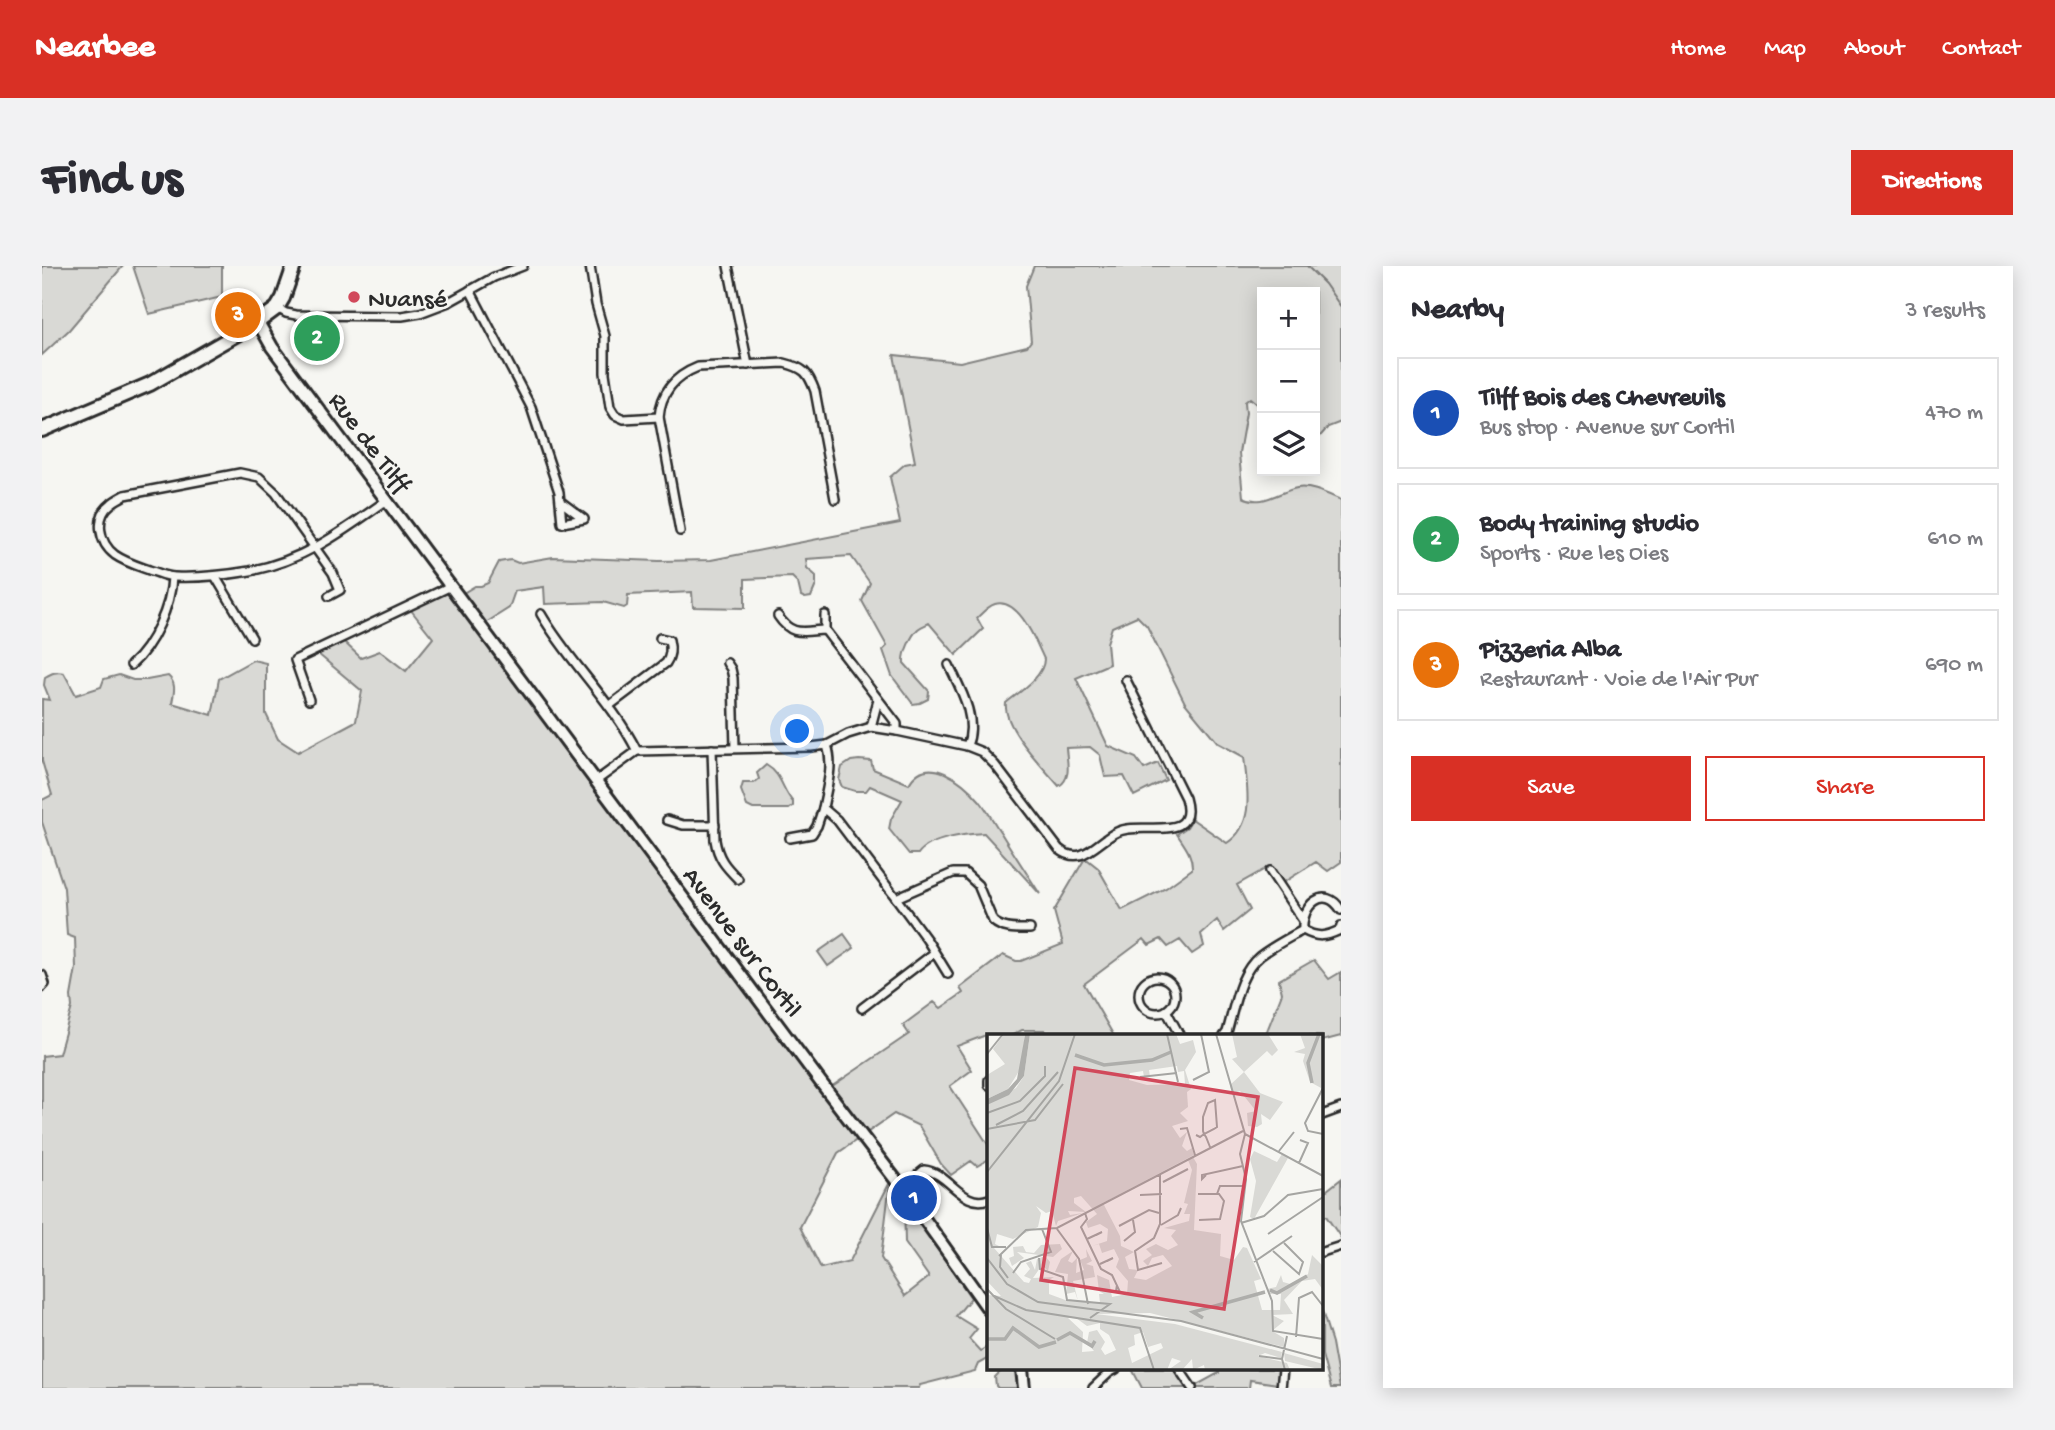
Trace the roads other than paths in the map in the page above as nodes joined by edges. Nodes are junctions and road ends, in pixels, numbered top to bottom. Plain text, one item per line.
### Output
1 (294, 266) edge
2 (523, 266) edge
3 (590, 266) edge
4 (728, 266) edge
5 (470, 290) junction
6 (277, 308) junction
7 (258, 322) junction
8 (748, 365) junction
9 (659, 417) junction
10 (42, 430) edge
11 (835, 499) dead end
12 (387, 500) junction
13 (560, 501) dead end
14 (680, 531) dead end
15 (316, 548) junction
16 (215, 576) junction
17 (172, 577) junction
18 (450, 586) junction
19 (329, 596) dead end
20 (461, 600) joint
21 (541, 614) dead end
22 (825, 615) dead end
23 (778, 616) dead end
24 (825, 630) junction
25 (252, 638) dead end
26 (660, 638) dead end
27 (727, 663) dead end
28 (131, 665) dead end
29 (949, 665) dead end
30 (1126, 680) dead end
31 (309, 700) dead end
32 (878, 700) junction
33 (609, 706) junction
34 (871, 727) junction
35 (897, 731) junction
36 (827, 745) junction
37 (967, 746) junction
38 (735, 748) junction
39 (712, 749) junction
40 (637, 751) junction
41 (596, 781) junction
42 (822, 808) junction
43 (667, 820) dead end
44 (715, 825) junction
45 (790, 838) dead end
46 (1270, 871) dead end
47 (738, 879) dead end
48 (896, 898) junction
49 (1341, 910) edge
50 (1302, 919) junction
51 (1341, 926) edge
52 (1030, 929) dead end
53 (1303, 929) junction
54 (934, 953) junction
55 (948, 974) dead end
56 (42, 975) edge
57 (42, 987) edge
58 (862, 1008) dead end
59 (1167, 1012) junction
60 (1179, 1034) edge
61 (1226, 1034) edge
62 (1341, 1108) edge
63 (1324, 1114) edge
64 (902, 1188) junction
65 (987, 1199) edge
66 (1341, 1247) edge
67 (1324, 1251) edge
68 (987, 1307) edge
69 (1022, 1370) edge
70 (1114, 1370) edge
71 (1181, 1370) edge
72 (1283, 1370) edge
73 (1103, 1385) edge
74 (1024, 1388) edge
75 (1093, 1388) edge
76 (1192, 1388) edge
77 (1281, 1388) edge

1 - 6 main road
2 - 5 street
3 - 9 street
4 - 8 street
5 - 6 street
5 - 13 street
6 - 7 main road
7 - 10 main road
7 - 12 main road, Rue de Tilff
8 - 9 street
8 - 11 street
9 - 14 street
12 - 15 street
12 - 18 main road, Rue de Tilff
15 - 16 street
15 - 17 street
15 - 19 street
16 - 17 street
16 - 25 street
17 - 28 street
18 - 20 main road, Rue de Tilff
18 - 31 street
20 - 41 main road, Avenue sur Cortil
21 - 33 street
22 - 24 street
23 - 24 street
24 - 32 street
26 - 33 street
27 - 38 street
29 - 37 street
30 - 37 street
32 - 34 street
32 - 35 street
33 - 40 street
34 - 35 street
34 - 36 street
35 - 37 street
36 - 38 street
36 - 42 street
38 - 39 street
39 - 40 street
39 - 44 street
40 - 41 street
41 - 64 main road, Avenue sur Cortil
42 - 45 street
42 - 48 street
43 - 44 street
44 - 47 street
46 - 50 street
48 - 52 street
48 - 54 street
49 - 50 street
50 - 53 street
51 - 53 street
53 - 61 street
54 - 55 street
54 - 58 street
56 - 57 street
59 - 59 street
59 - 60 street
62 - 63 street
64 - 65 street
64 - 68 main road, Avenue sur Cortil
66 - 67 street
69 - 74 main road
70 - 73 street
71 - 76 street
72 - 77 street
73 - 75 street

